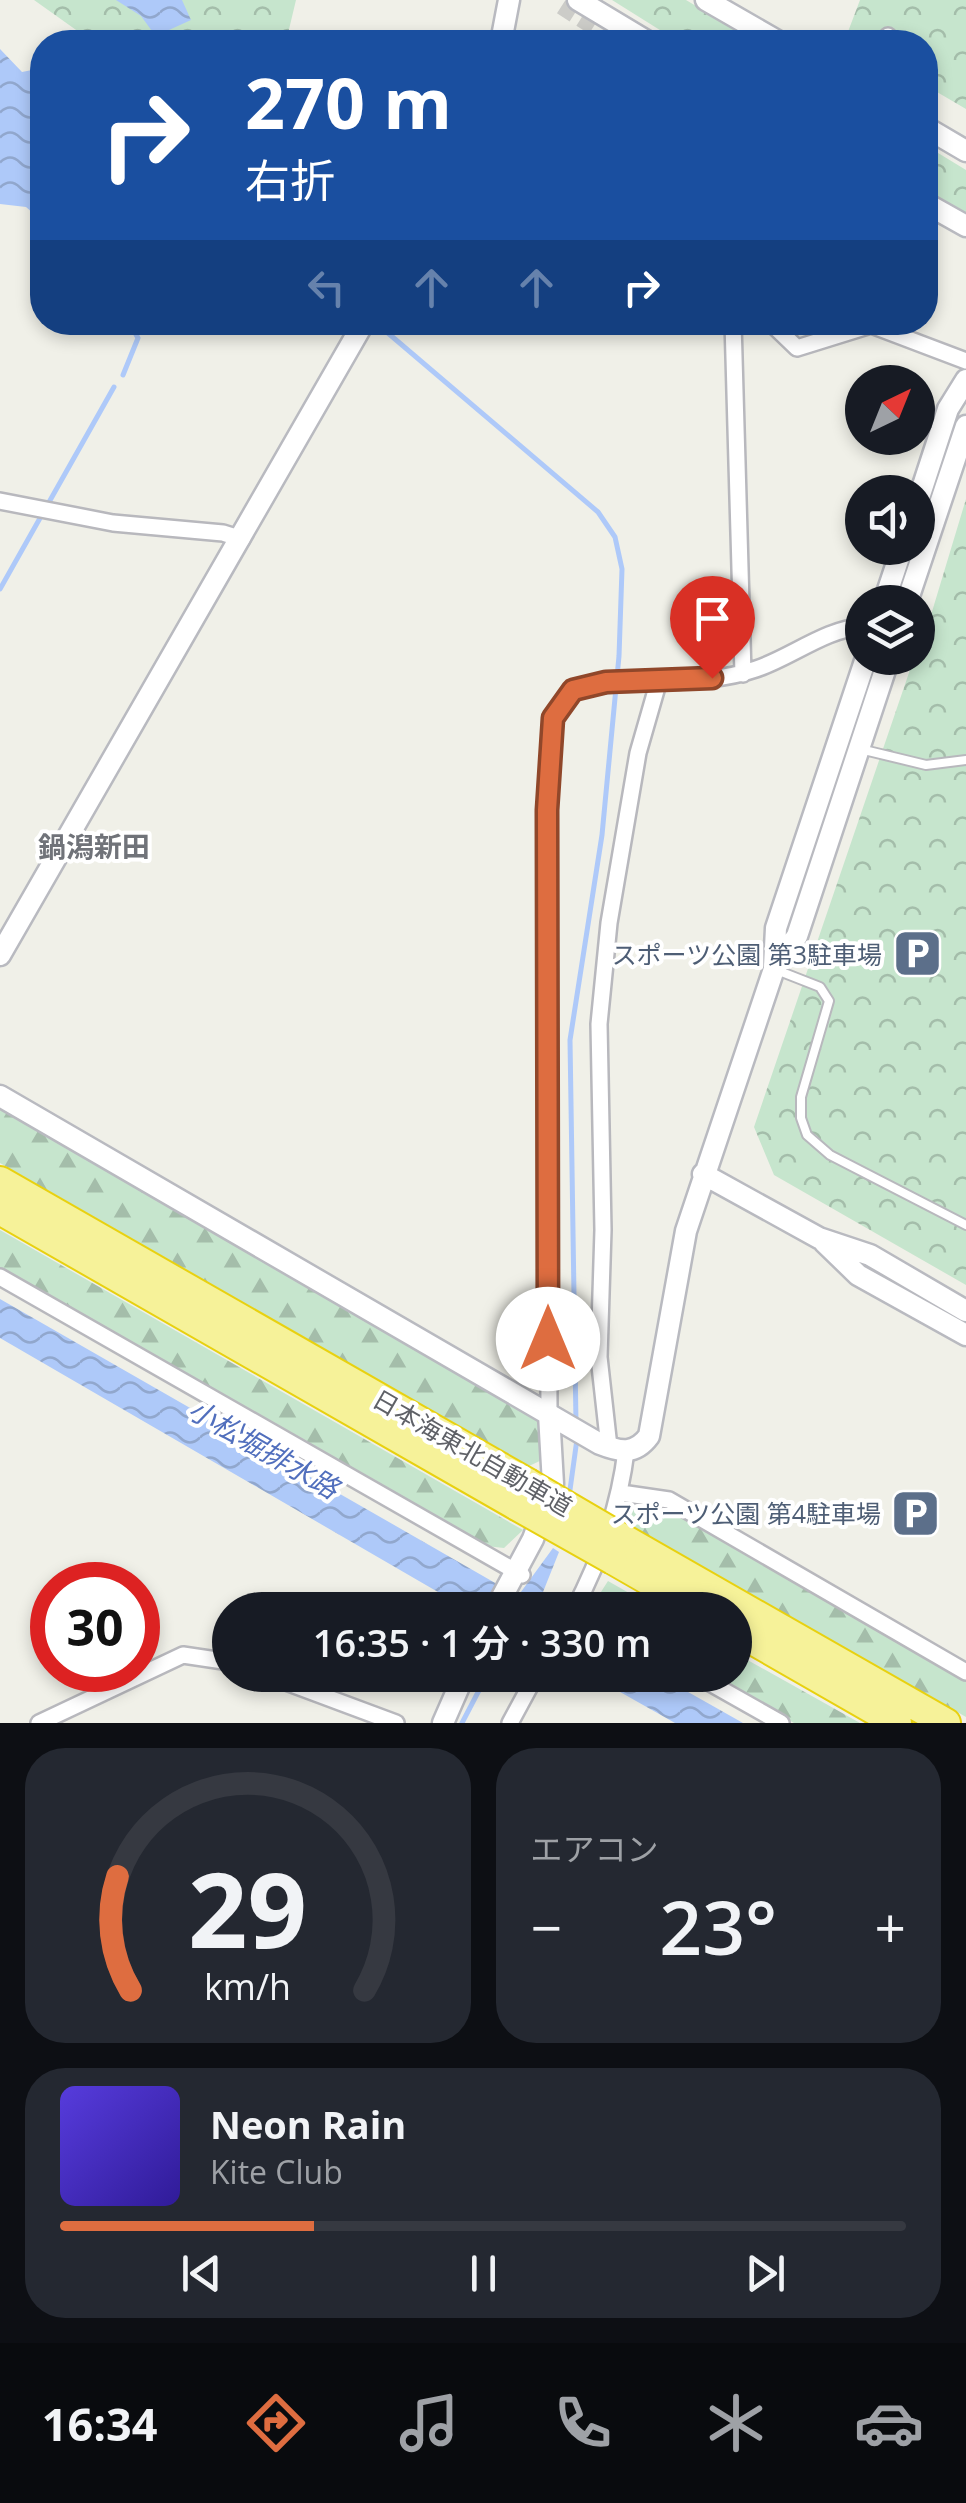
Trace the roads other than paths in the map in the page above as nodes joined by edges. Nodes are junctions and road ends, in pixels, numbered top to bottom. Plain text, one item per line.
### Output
1 (578, 0) edge
2 (506, 1) edge
3 (712, 2) edge
4 (502, 30) edge
5 (628, 30) edge
6 (759, 30) edge
7 (938, 135) edge
8 (963, 151) edge
9 (938, 210) edge
10 (966, 226) edge
11 (357, 335) edge
12 (733, 335) edge
13 (784, 335) edge
14 (839, 335) edge
15 (897, 335) edge
16 (966, 361) edge
17 (966, 380) edge
18 (966, 426) edge
19 (926, 475) edge
20 (0, 502) edge
21 (242, 539) junction
22 (913, 585) edge
23 (845, 630) edge
24 (743, 674) junction
25 (860, 675) edge
26 (884, 675) edge
27 (656, 681) junction
28 (860, 748) junction
29 (966, 760) edge
30 (0, 954) edge
31 (774, 968) junction
32 (0, 1096) edge
33 (703, 1174) junction
34 (0, 1181) edge
35 (0, 1210) edge
36 (966, 1225) edge
37 (819, 1238) junction
38 (0, 1277) edge
39 (966, 1311) edge
40 (966, 1335) edge
41 (555, 1418) junction
42 (612, 1447) junction
43 (523, 1494) junction
44 (621, 1494) junction
45 (618, 1549) junction
46 (517, 1576) junction
47 (507, 1592) edge
48 (581, 1592) edge
49 (676, 1592) edge
50 (752, 1640) edge
51 (212, 1659) edge
52 (966, 1672) edge
53 (312, 1692) edge
54 (457, 1692) edge
55 (527, 1692) edge
56 (726, 1692) edge
57 (39, 1723) edge
58 (396, 1723) edge
59 (443, 1723) edge
60 (510, 1723) edge
61 (781, 1723) edge
62 (897, 1723) edge
63 (946, 1723) edge

1 - 5 street
2 - 4 street
3 - 6 street
7 - 8 street
9 - 10 street
11 - 21 street
12 - 24 street
13 - 14 street
15 - 16 street
17 - 19 street
18 - 22 street
20 - 21 street
21 - 30 street
23 - 24 street
24 - 27 street
25 - 31 street
26 - 28 street
27 - 41 street
27 - 42 street
28 - 29 lane
28 - 31 street
31 - 33 street
31 - 36 lane
32 - 41 street
33 - 37 street
33 - 42 street
34 - 43 highway, 日本海東北自動車道
35 - 43 highway, 日本海東北自動車道
37 - 39 street
37 - 40 street
38 - 46 street
41 - 42 street
41 - 46 street
42 - 44 street
43 - 45 highway, 日本海東北自動車道, bridge
44 - 48 street
44 - 52 street
45 - 49 highway, 日本海東北自動車道
45 - 63 highway, 日本海東北自動車道
46 - 47 street
50 - 62 highway
51 - 57 street
53 - 58 street
54 - 59 street
55 - 60 street
56 - 61 street

